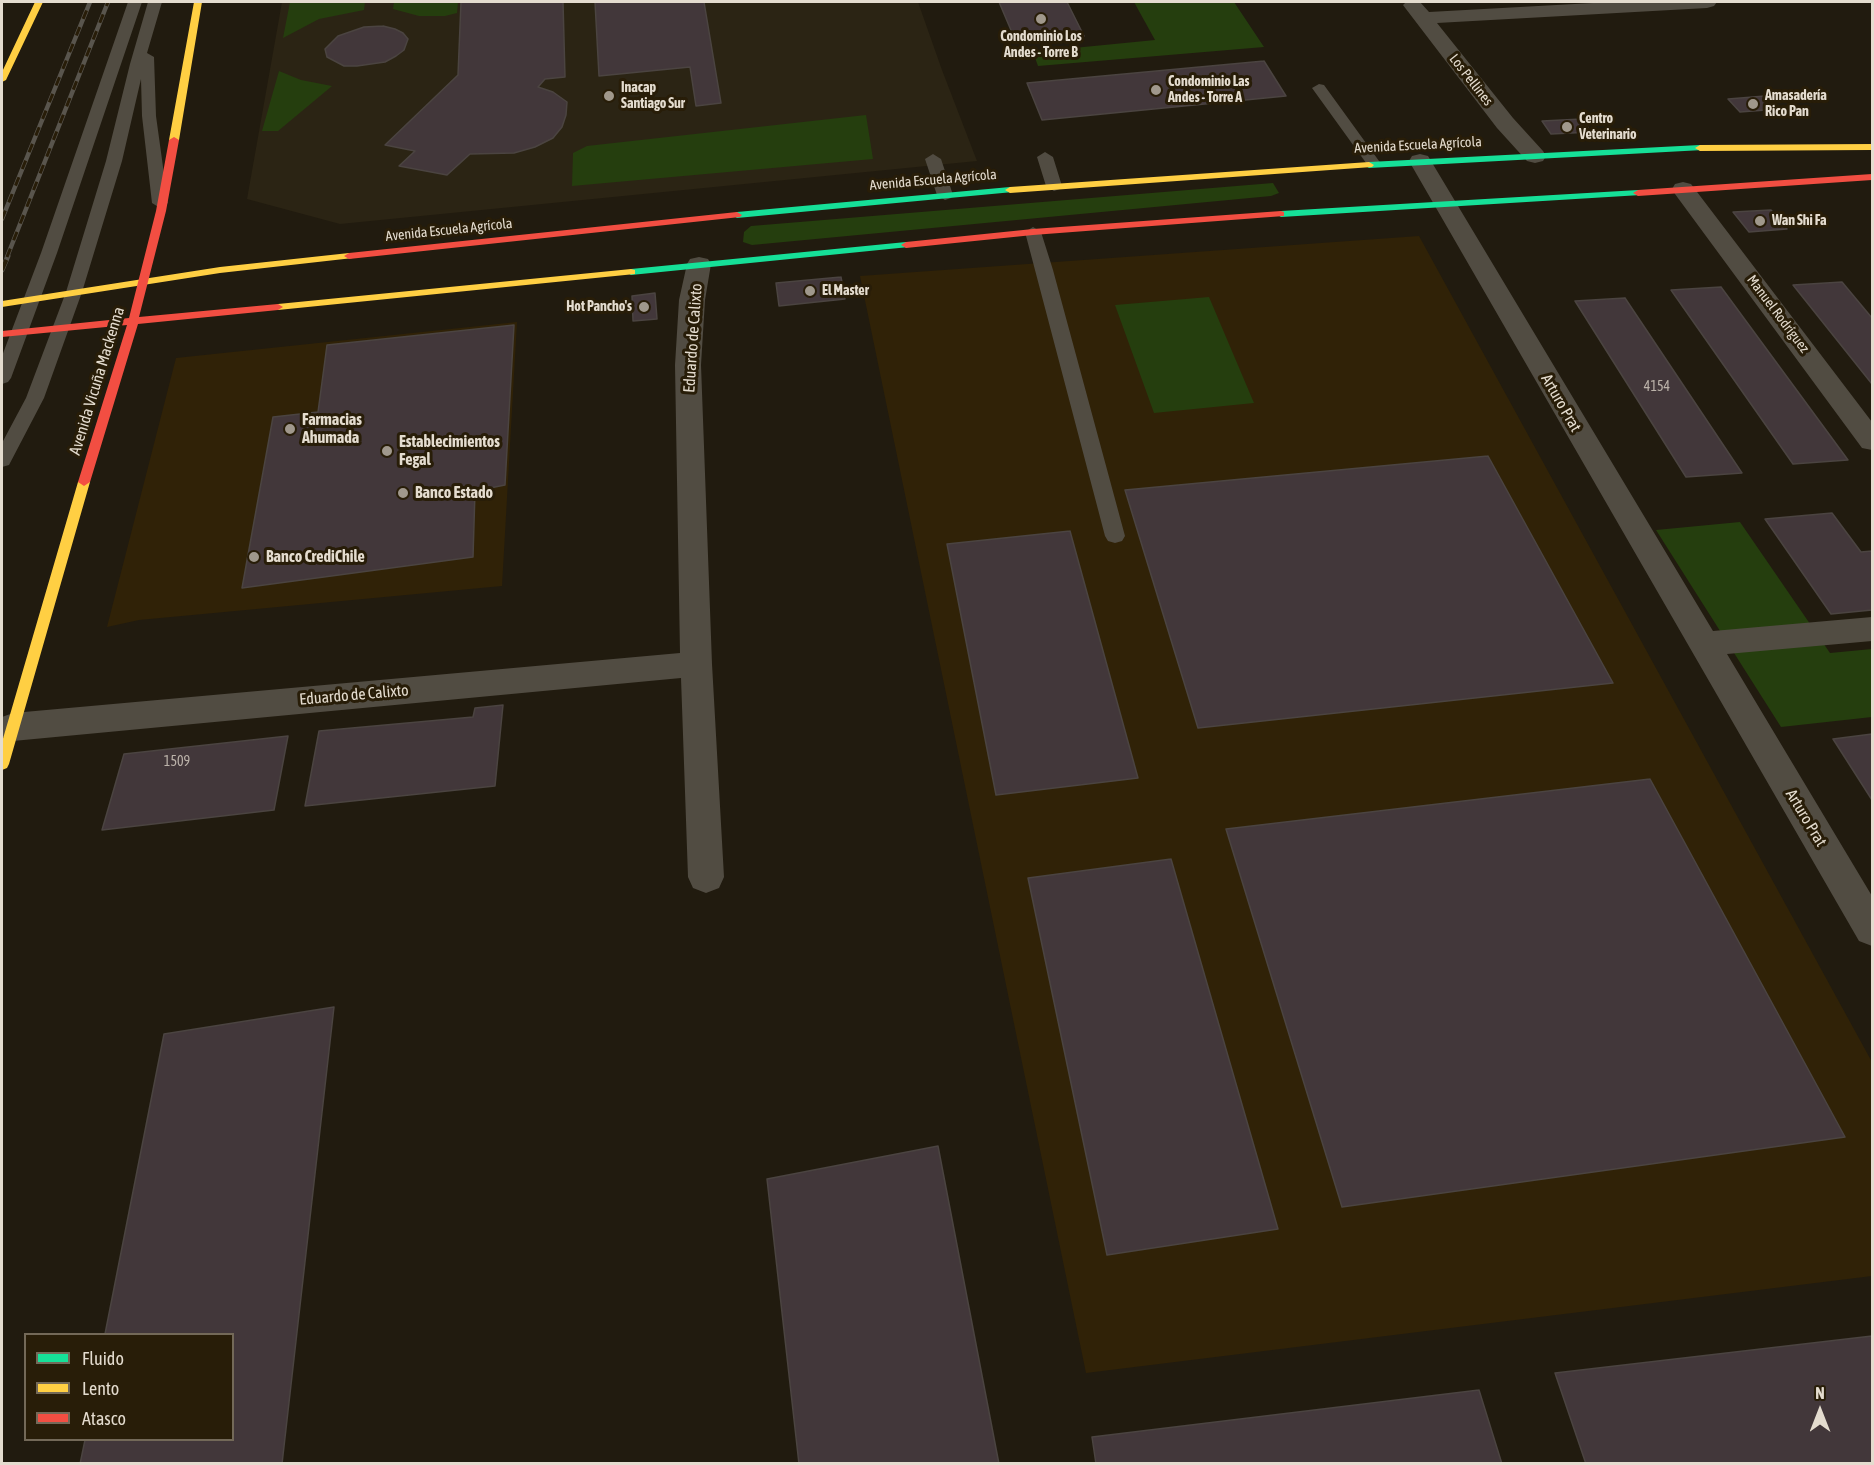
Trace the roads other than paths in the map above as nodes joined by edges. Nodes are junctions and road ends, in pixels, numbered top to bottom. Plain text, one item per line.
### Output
1 (39, 2) edge
2 (135, 2) edge
3 (155, 2) edge
4 (198, 2) edge
5 (1707, 2) edge
6 (1622, 4) edge
7 (1417, 10) edge
8 (147, 26) junction
9 (2, 80) edge
10 (1319, 88) dead end
11 (1872, 147) edge
12 (1535, 156) junction
13 (1045, 157) dead end
14 (933, 159) dead end
15 (1420, 161) junction
16 (1374, 164) junction
17 (1275, 170) junction
18 (1872, 177) edge
19 (1290, 184) dead end
20 (1054, 186) junction
21 (1683, 189) junction
22 (945, 195) junction
23 (1282, 200) dead end
24 (1445, 205) junction
25 (160, 212) junction
26 (1245, 216) junction
27 (720, 217) junction
28 (1033, 232) junction
29 (711, 236) dead end
30 (701, 259) junction
31 (143, 281) junction
32 (74, 292) junction
33 (32, 300) junction
34 (2, 304) edge
35 (133, 322) junction
36 (62, 329) junction
37 (20, 333) junction
38 (2, 334) edge
39 (2, 378) edge
40 (1872, 441) edge
41 (2, 460) edge
42 (1114, 536) dead end
43 (1872, 629) edge
44 (1703, 644) junction
45 (696, 664) junction
46 (13, 727) junction
47 (2, 764) edge
48 (706, 877) dead end
49 (1872, 929) edge

1 - 9 main road
2 - 33 lane
3 - 8 lane
4 - 25 main road, Avenida Vicuña Mackenna
5 - 6 street
6 - 7 street
7 - 12 street, Los Pellines
8 - 25 lane
8 - 32 lane
10 - 16 lane
11 - 12 main road, Avenida Escuela Agrícola
12 - 15 main road, Avenida Escuela Agrícola
13 - 20 lane
14 - 22 lane
15 - 16 main road, Avenida Escuela Agrícola
15 - 24 street, Arturo Prat
16 - 17 main road, Avenida Escuela Agrícola
17 - 19 main road
17 - 20 main road, Avenida Escuela Agrícola
18 - 21 main road
20 - 22 main road, Avenida Escuela Agrícola
21 - 24 main road
21 - 40 street, Manuel Rodríguez
22 - 27 main road, Avenida Escuela Agrícola
23 - 26 main road
24 - 26 main road
24 - 44 street, Arturo Prat
25 - 31 main road, Avenida Vicuña Mackenna
26 - 28 main road
27 - 29 main road
27 - 31 main road, Avenida Escuela Agrícola
28 - 30 main road
28 - 42 lane
30 - 35 main road
30 - 45 street, Eduardo de Calixto
31 - 32 main road, Avenida Escuela Agrícola
31 - 35 main road, Avenida Vicuña Mackenna
32 - 33 main road, Avenida Escuela Agrícola
32 - 36 lane
33 - 34 main road, Avenida Escuela Agrícola
33 - 37 lane
35 - 36 main road
35 - 46 main road, Avenida Vicuña Mackenna
36 - 37 main road
36 - 41 lane
37 - 38 main road
37 - 39 lane
43 - 44 street
44 - 49 street, Arturo Prat
45 - 46 street, Eduardo de Calixto
45 - 48 street, Eduardo de Calixto
46 - 47 main road, Avenida Vicuña Mackenna

